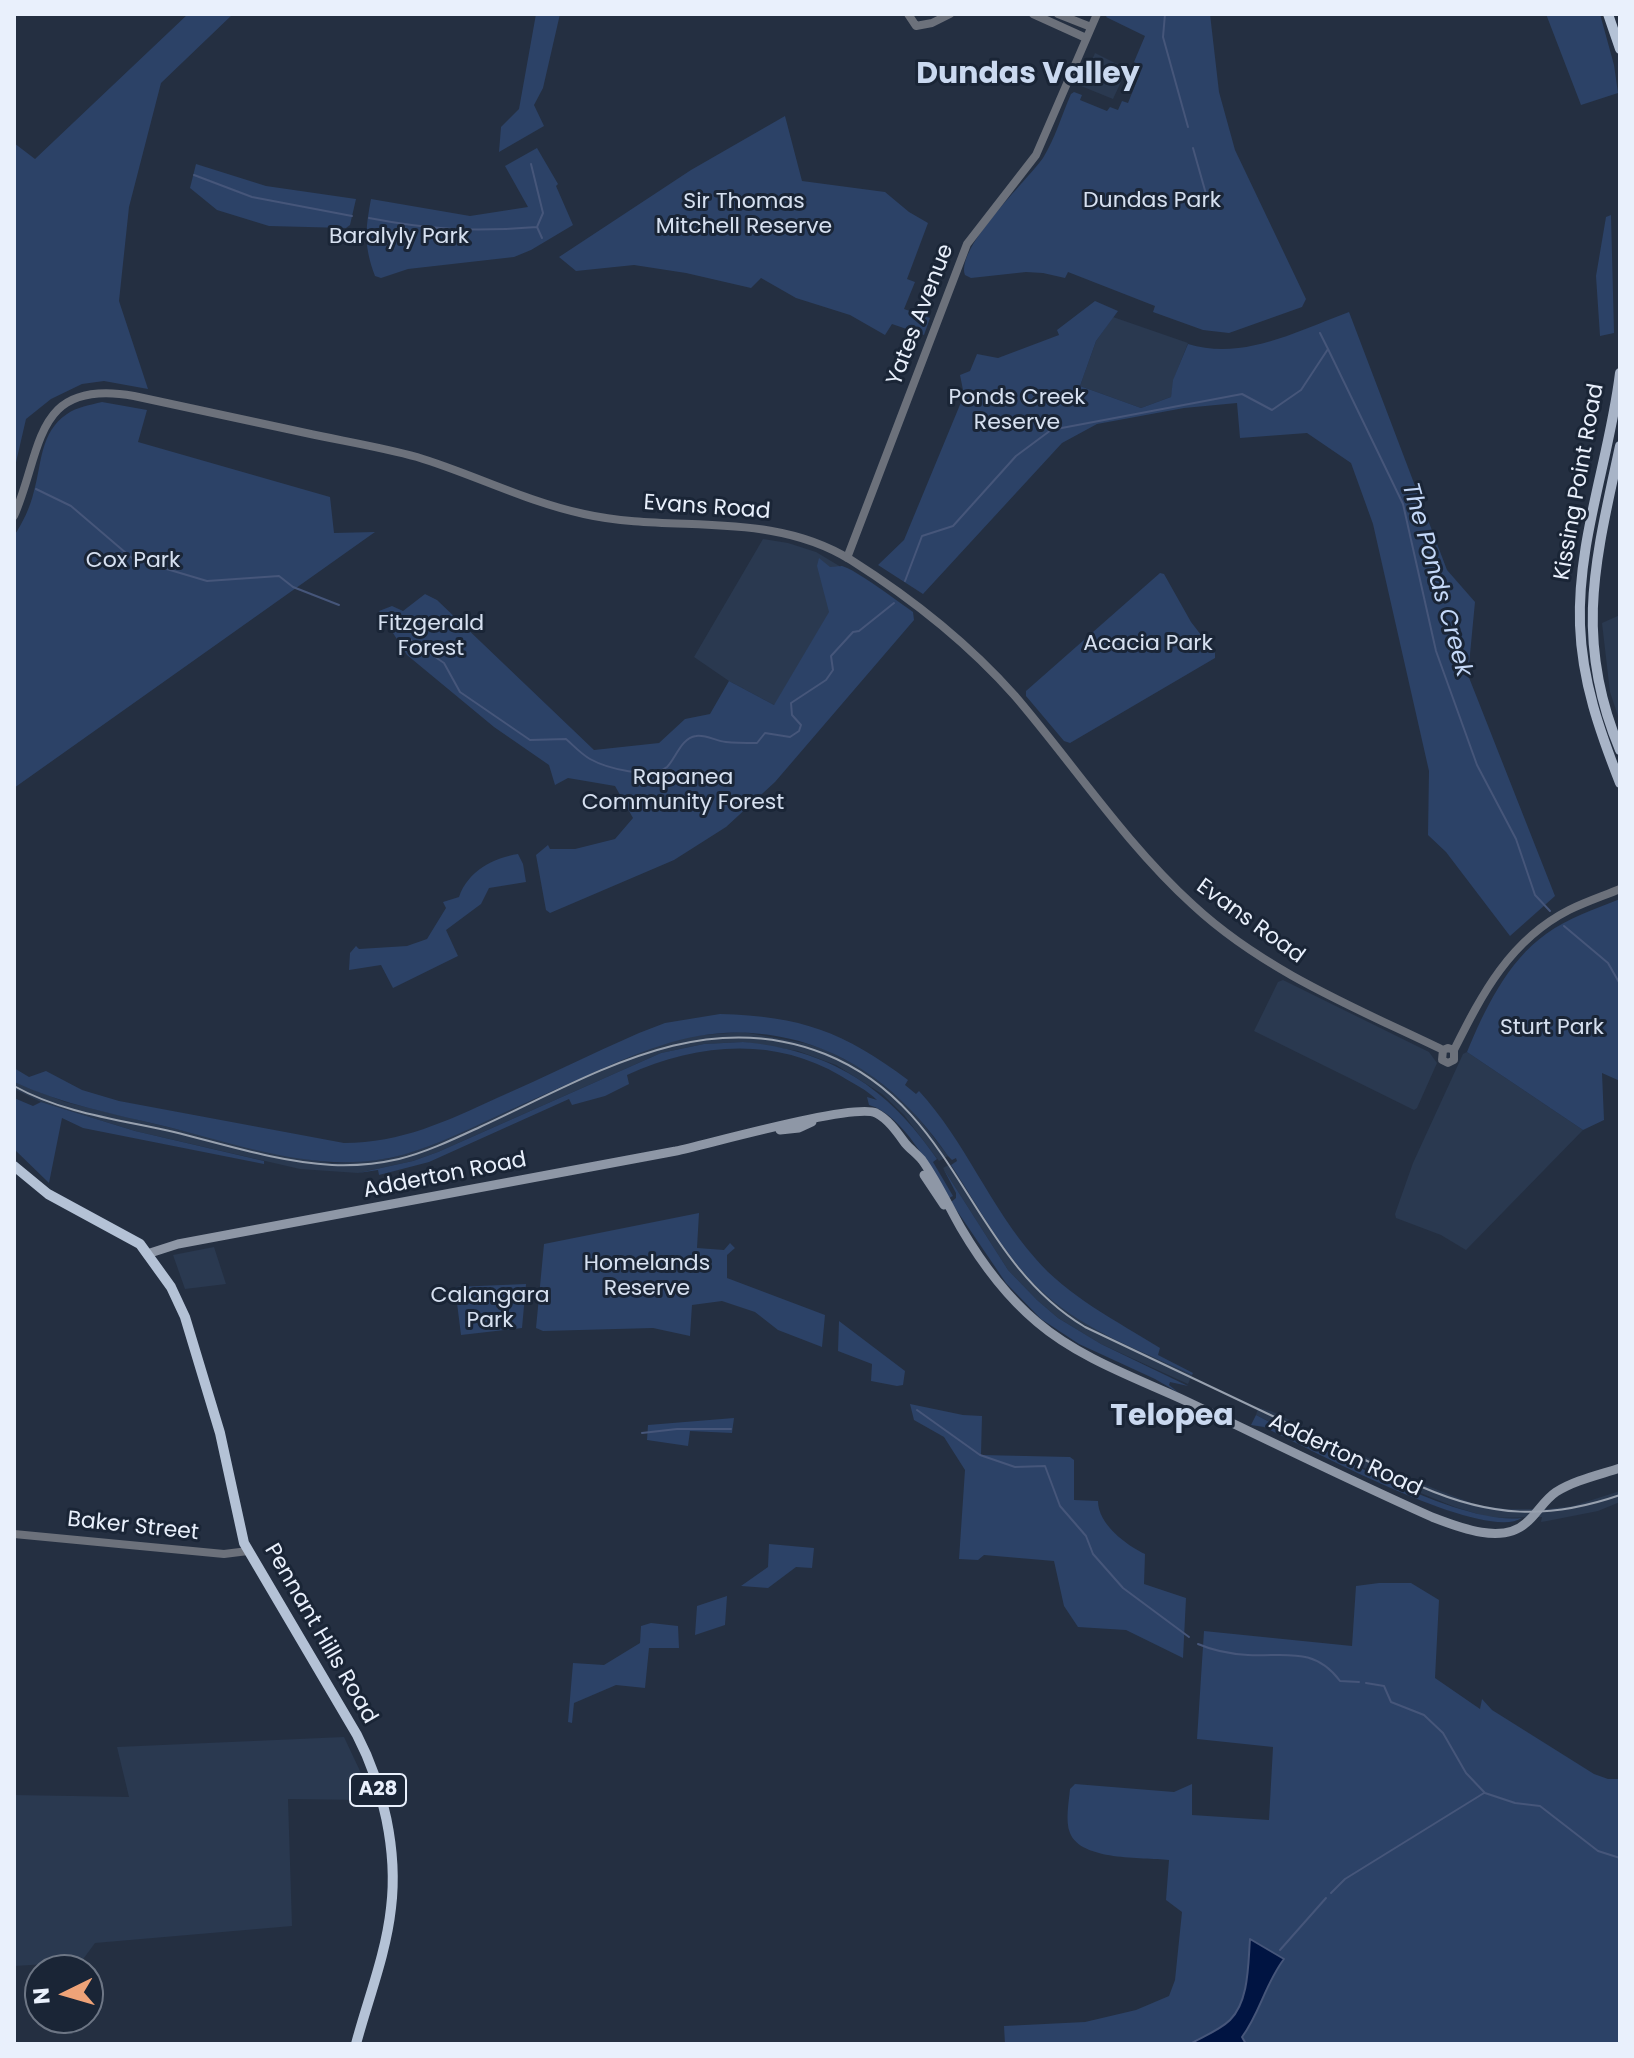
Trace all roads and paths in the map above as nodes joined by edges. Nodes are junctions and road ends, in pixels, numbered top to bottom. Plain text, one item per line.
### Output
1 (908, 14) edge
2 (950, 14) edge
3 (1033, 14) edge
4 (1058, 14) edge
5 (1097, 14) edge
6 (1608, 14) edge
7 (1091, 27) junction
8 (1086, 38) junction
9 (1620, 49) edge
10 (1620, 373) edge
11 (1620, 446) edge
12 (14, 516) edge
13 (847, 558) junction
14 (1620, 750) edge
15 (1620, 783) edge
16 (1620, 889) edge
17 (1443, 1050) junction
18 (1454, 1050) junction
19 (14, 1166) edge
20 (147, 1254) junction
21 (1620, 1468) edge
22 (14, 1534) edge
23 (248, 1551) junction
24 (356, 2044) edge

1 - 2 street
3 - 8 street
4 - 7 street
5 - 7 street, Yates Avenue
6 - 9 highway
7 - 8 street, Yates Avenue
8 - 13 street, Yates Avenue
10 - 15 main road, Kissing Point Road
11 - 14 main road, Kissing Point Road
12 - 13 street, Evans Road
13 - 17 street, Evans Road
16 - 18 street
17 - 18 street
17 - 18 street
19 - 20 highway, Pennant Hills Road / A28
20 - 21 main road, Adderton Road
20 - 23 highway, Pennant Hills Road / A28
22 - 23 street, Baker Street
23 - 24 highway, Pennant Hills Road / A28

